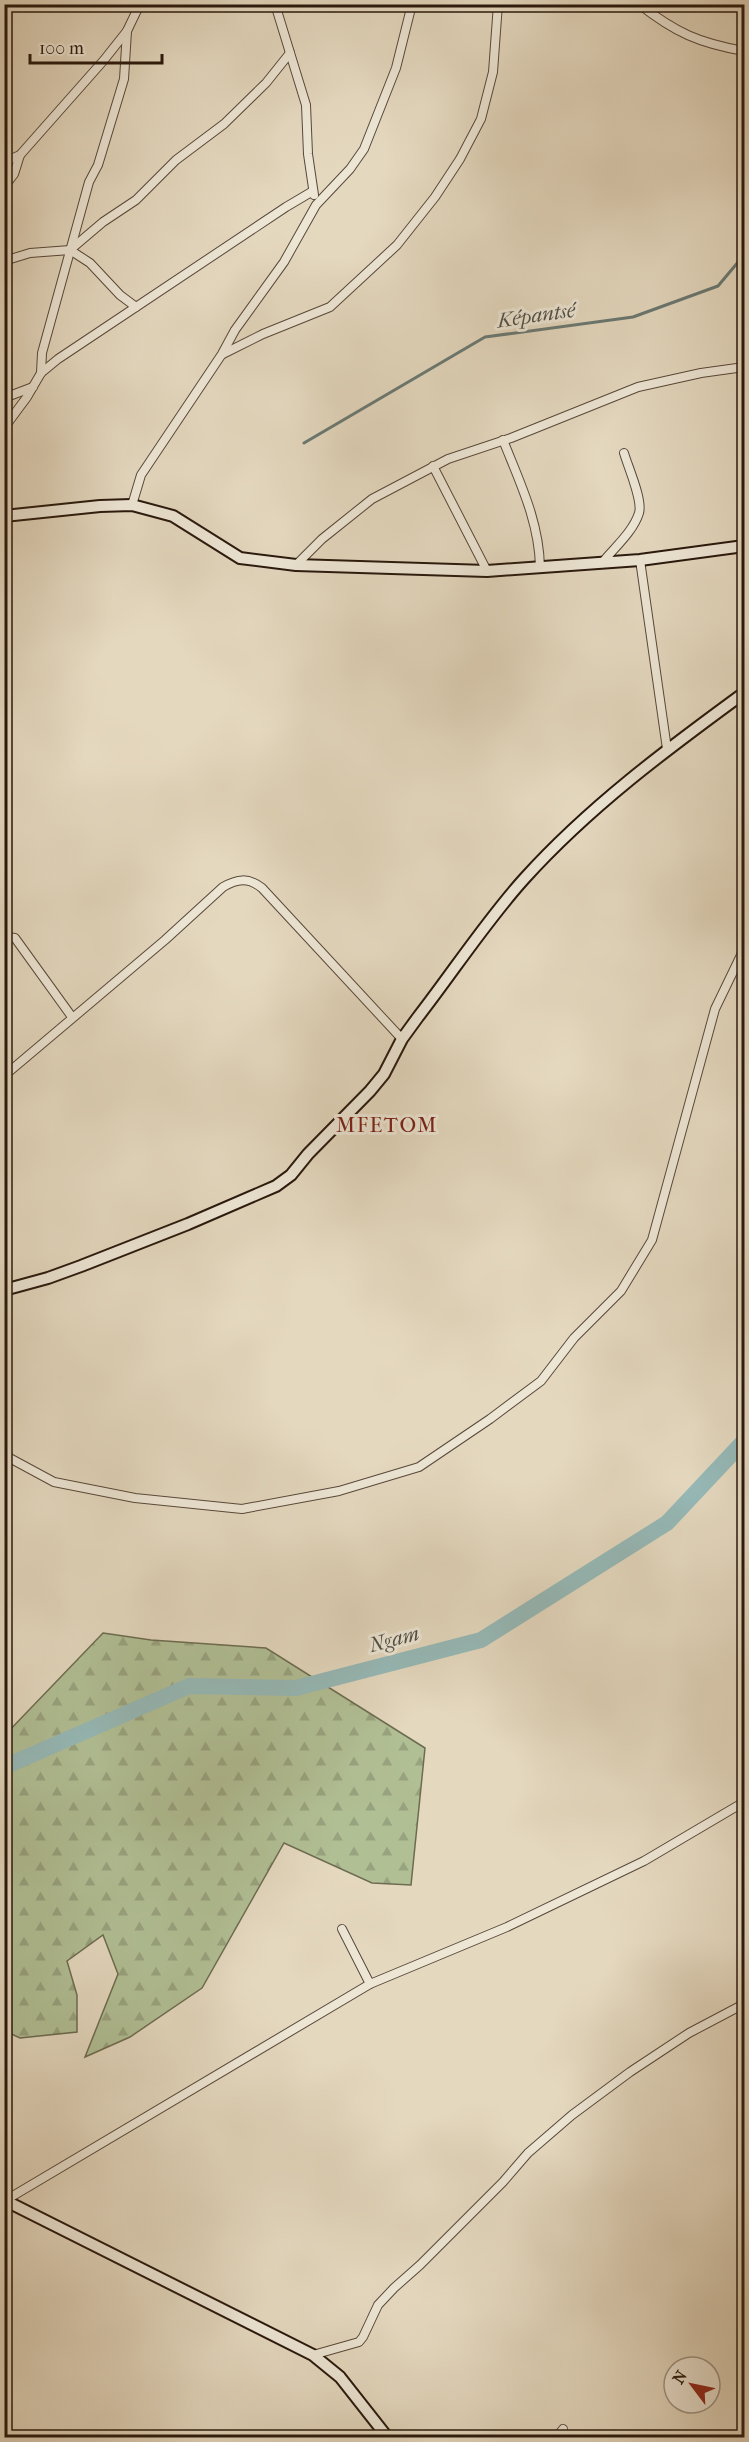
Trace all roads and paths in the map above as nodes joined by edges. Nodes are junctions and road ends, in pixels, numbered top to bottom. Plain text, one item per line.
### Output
1 (140, 4) edge
2 (275, 4) edge
3 (412, 4) edge
4 (498, 4) edge
5 (639, 4) edge
6 (127, 31) junction
7 (744, 51) edge
8 (290, 53) junction
9 (20, 155) junction
10 (4, 162) edge
11 (4, 187) edge
12 (313, 191) junction
13 (316, 205) junction
14 (70, 250) junction
15 (4, 261) edge
16 (136, 307) junction
17 (222, 354) junction
18 (744, 368) edge
19 (41, 373) junction
20 (33, 387) junction
21 (4, 398) edge
22 (4, 428) edge
23 (503, 440) junction
24 (624, 453) dead end
25 (433, 466) junction
26 (132, 505) junction
27 (4, 516) edge
28 (744, 546) edge
29 (640, 560) junction
30 (602, 563) junction
31 (296, 565) junction
32 (540, 567) junction
33 (487, 571) junction
34 (744, 693) edge
35 (667, 749) junction
36 (4, 940) edge
37 (744, 949) edge
38 (72, 1017) junction
39 (402, 1039) junction
40 (4, 1076) edge
41 (4, 1290) edge
42 (4, 1455) edge
43 (744, 1802) edge
44 (342, 1929) dead end
45 (370, 1983) junction
46 (744, 2004) edge
47 (5, 2200) edge
48 (313, 2355) junction
49 (563, 2429) dead end
50 (388, 2438) edge
51 (556, 2438) edge

1 - 6 street
2 - 8 street
3 - 13 street
4 - 17 street
5 - 7 street
6 - 9 street
6 - 14 street
8 - 12 street
8 - 14 street
9 - 10 street
9 - 11 street
12 - 13 street
12 - 16 street
13 - 17 street
14 - 15 street
14 - 16 street
14 - 19 street
16 - 19 street
17 - 26 street
18 - 23 street
19 - 20 street
20 - 21 street
20 - 22 street
23 - 25 street
23 - 32 street
24 - 30 street
25 - 31 street
25 - 33 street
26 - 27 street
26 - 31 street
28 - 29 street
29 - 30 street
29 - 35 street
30 - 32 street
31 - 33 street
32 - 33 street
34 - 35 street
35 - 39 street
36 - 38 street
37 - 42 street
38 - 39 street
38 - 40 street
39 - 41 street
43 - 45 street
44 - 45 street
45 - 47 street
46 - 48 street
47 - 48 street
48 - 50 street
49 - 51 street

